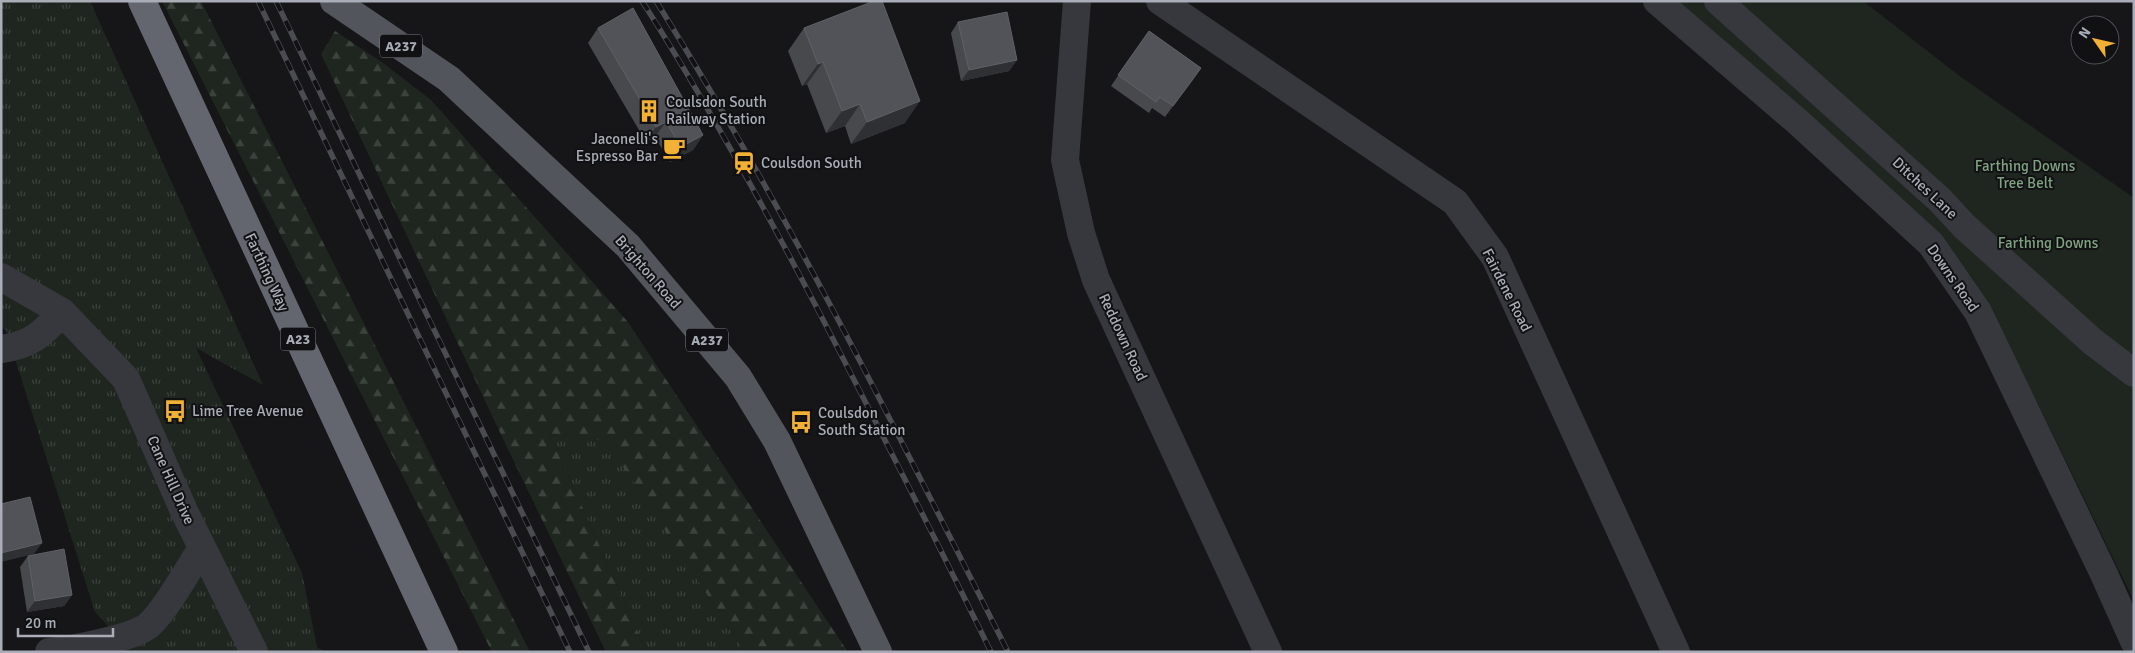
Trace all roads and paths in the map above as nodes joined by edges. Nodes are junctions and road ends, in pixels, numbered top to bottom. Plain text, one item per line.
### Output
1 (142, 1) edge
2 (334, 1) edge
3 (1077, 1) edge
4 (1160, 1) edge
5 (1657, 1) edge
6 (1718, 1) edge
7 (1940, 200) junction
8 (1919, 232) junction
9 (1, 277) edge
10 (62, 312) junction
11 (1, 349) edge
12 (2134, 373) edge
13 (202, 548) junction
14 (2134, 641) edge
15 (48, 652) edge
16 (254, 652) edge
17 (444, 652) edge
18 (878, 652) edge
19 (1268, 652) edge
20 (1676, 652) edge

1 - 17 highway, Farthing Way / A23
2 - 18 main road, Brighton Road / A237
3 - 19 street, Reddown Road
4 - 20 street, Fairdene Road
5 - 8 street, Downs Road
6 - 7 street, Ditches Lane
7 - 8 street
7 - 12 street, Ditches Lane
8 - 14 street, Downs Road
9 - 10 street, Cane Hill Drive
10 - 11 street
10 - 13 street, Cane Hill Drive
13 - 15 street
13 - 16 street, Cane Hill Drive

